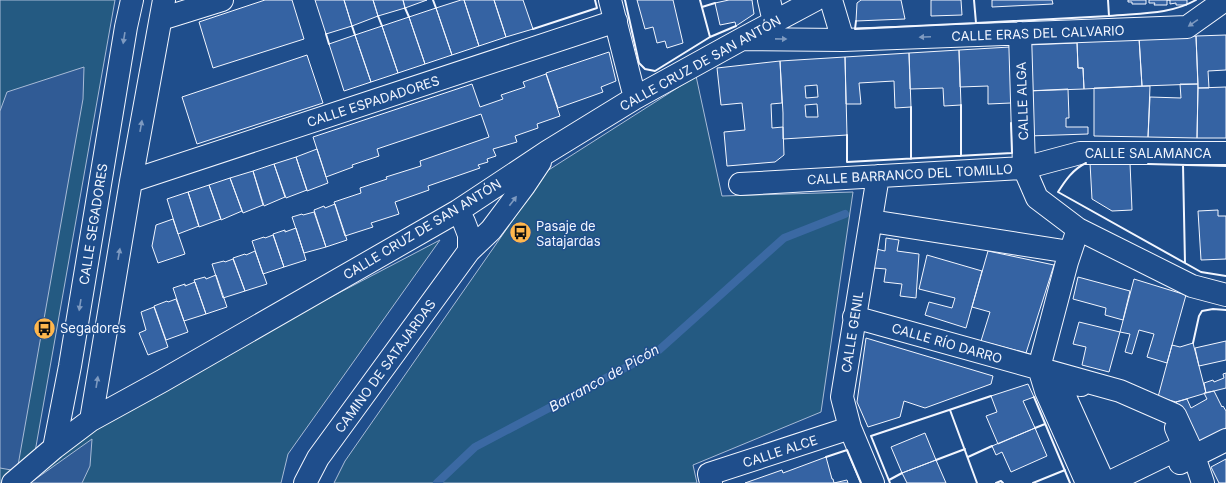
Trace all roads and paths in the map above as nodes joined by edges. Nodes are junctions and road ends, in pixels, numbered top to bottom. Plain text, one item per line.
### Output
1 (132, 0) edge
2 (222, 0) edge
3 (610, 0) edge
4 (769, 0) edge
5 (815, 0) edge
6 (830, 0) edge
7 (1225, 0) edge
8 (162, 10) edge
9 (616, 21) junction
10 (774, 22) junction
11 (1020, 33) junction
12 (742, 39) junction
13 (843, 40) junction
14 (635, 98) junction
15 (547, 152) junction
16 (1226, 153) edge
17 (1024, 168) junction
18 (878, 176) junction
19 (131, 181) junction
20 (740, 184) dead end
21 (480, 196) junction
22 (458, 211) junction
23 (870, 221) junction
24 (1078, 229) junction
25 (490, 230) junction
26 (469, 251) junction
27 (1070, 252) junction
28 (1226, 295) edge
29 (854, 317) junction
30 (1039, 368) junction
31 (91, 420) junction
32 (850, 428) junction
33 (1226, 440) edge
34 (54, 448) junction
35 (1194, 456) junction
36 (710, 479) edge
37 (13, 483) edge
38 (305, 483) edge
39 (873, 483) edge
40 (1087, 483) edge
41 (1104, 483) edge
42 (1108, 483) edge
43 (1140, 483) edge
44 (1204, 483) edge

1 -> 34 street, CALLE SEGADORES
2 - 8 street
3 - 9 street
4 - 10 street
5 - 10 street, CALLE CRUZ DE SAN ANTÓN
6 - 13 street
7 -> 11 street, CALLE ERAS DEL CALVARIO
19 -> 8 street
9 - 14 street
9 - 19 street, CALLE ESPADADORES
10 - 12 street, CALLE CRUZ DE SAN ANTÓN
11 -> 13 street, CALLE ERAS DEL CALVARIO
11 - 17 street, CALLE ALGA
12 -> 13 street, CALLE ERAS DEL CALVARIO
12 - 14 street, CALLE CRUZ DE SAN ANTÓN
14 - 15 street, CALLE CRUZ DE SAN ANTÓN
15 - 21 street, CALLE CRUZ DE SAN ANTÓN
25 -> 15 street, CAMINO DE SATAJARDAS
16 - 17 street, CALLE SALAMANCA
17 - 18 street, CALLE BARRANCO DEL TOMILLO
17 - 24 street, CALLE BARRANCO DEL TOMILLO
18 - 20 street, CALLE BARRANCO DEL TOMILLO
18 - 23 street, CALLE GENIL
31 -> 19 street
21 - 22 street, CALLE CRUZ DE SAN ANTÓN
21 - 25 street
22 - 26 street
22 - 31 street, CALLE CRUZ DE SAN ANTÓN
23 - 27 street
23 - 29 street, CALLE GENIL
24 - 27 street
24 - 28 street, CALLE BARRANCO DEL TOMILLO
25 - 26 street, CAMINO DE SATAJARDAS
26 - 38 street, CAMINO DE SATAJARDAS
27 - 30 street
29 - 30 street, CALLE RÍO DARRO
29 - 32 street, CALLE GENIL
30 - 35 street, CALLE RÍO DARRO
30 - 40 street
31 - 34 street, CALLE CRUZ DE SAN ANTÓN
32 - 36 street, CALLE ALCE
32 - 39 street, CALLE GENIL
33 - 35 street
34 - 37 street, CALLE CRUZ DE SAN ANTÓN
35 - 43 street
35 - 44 street, CALLE RÍO DARRO
41 - 42 street

